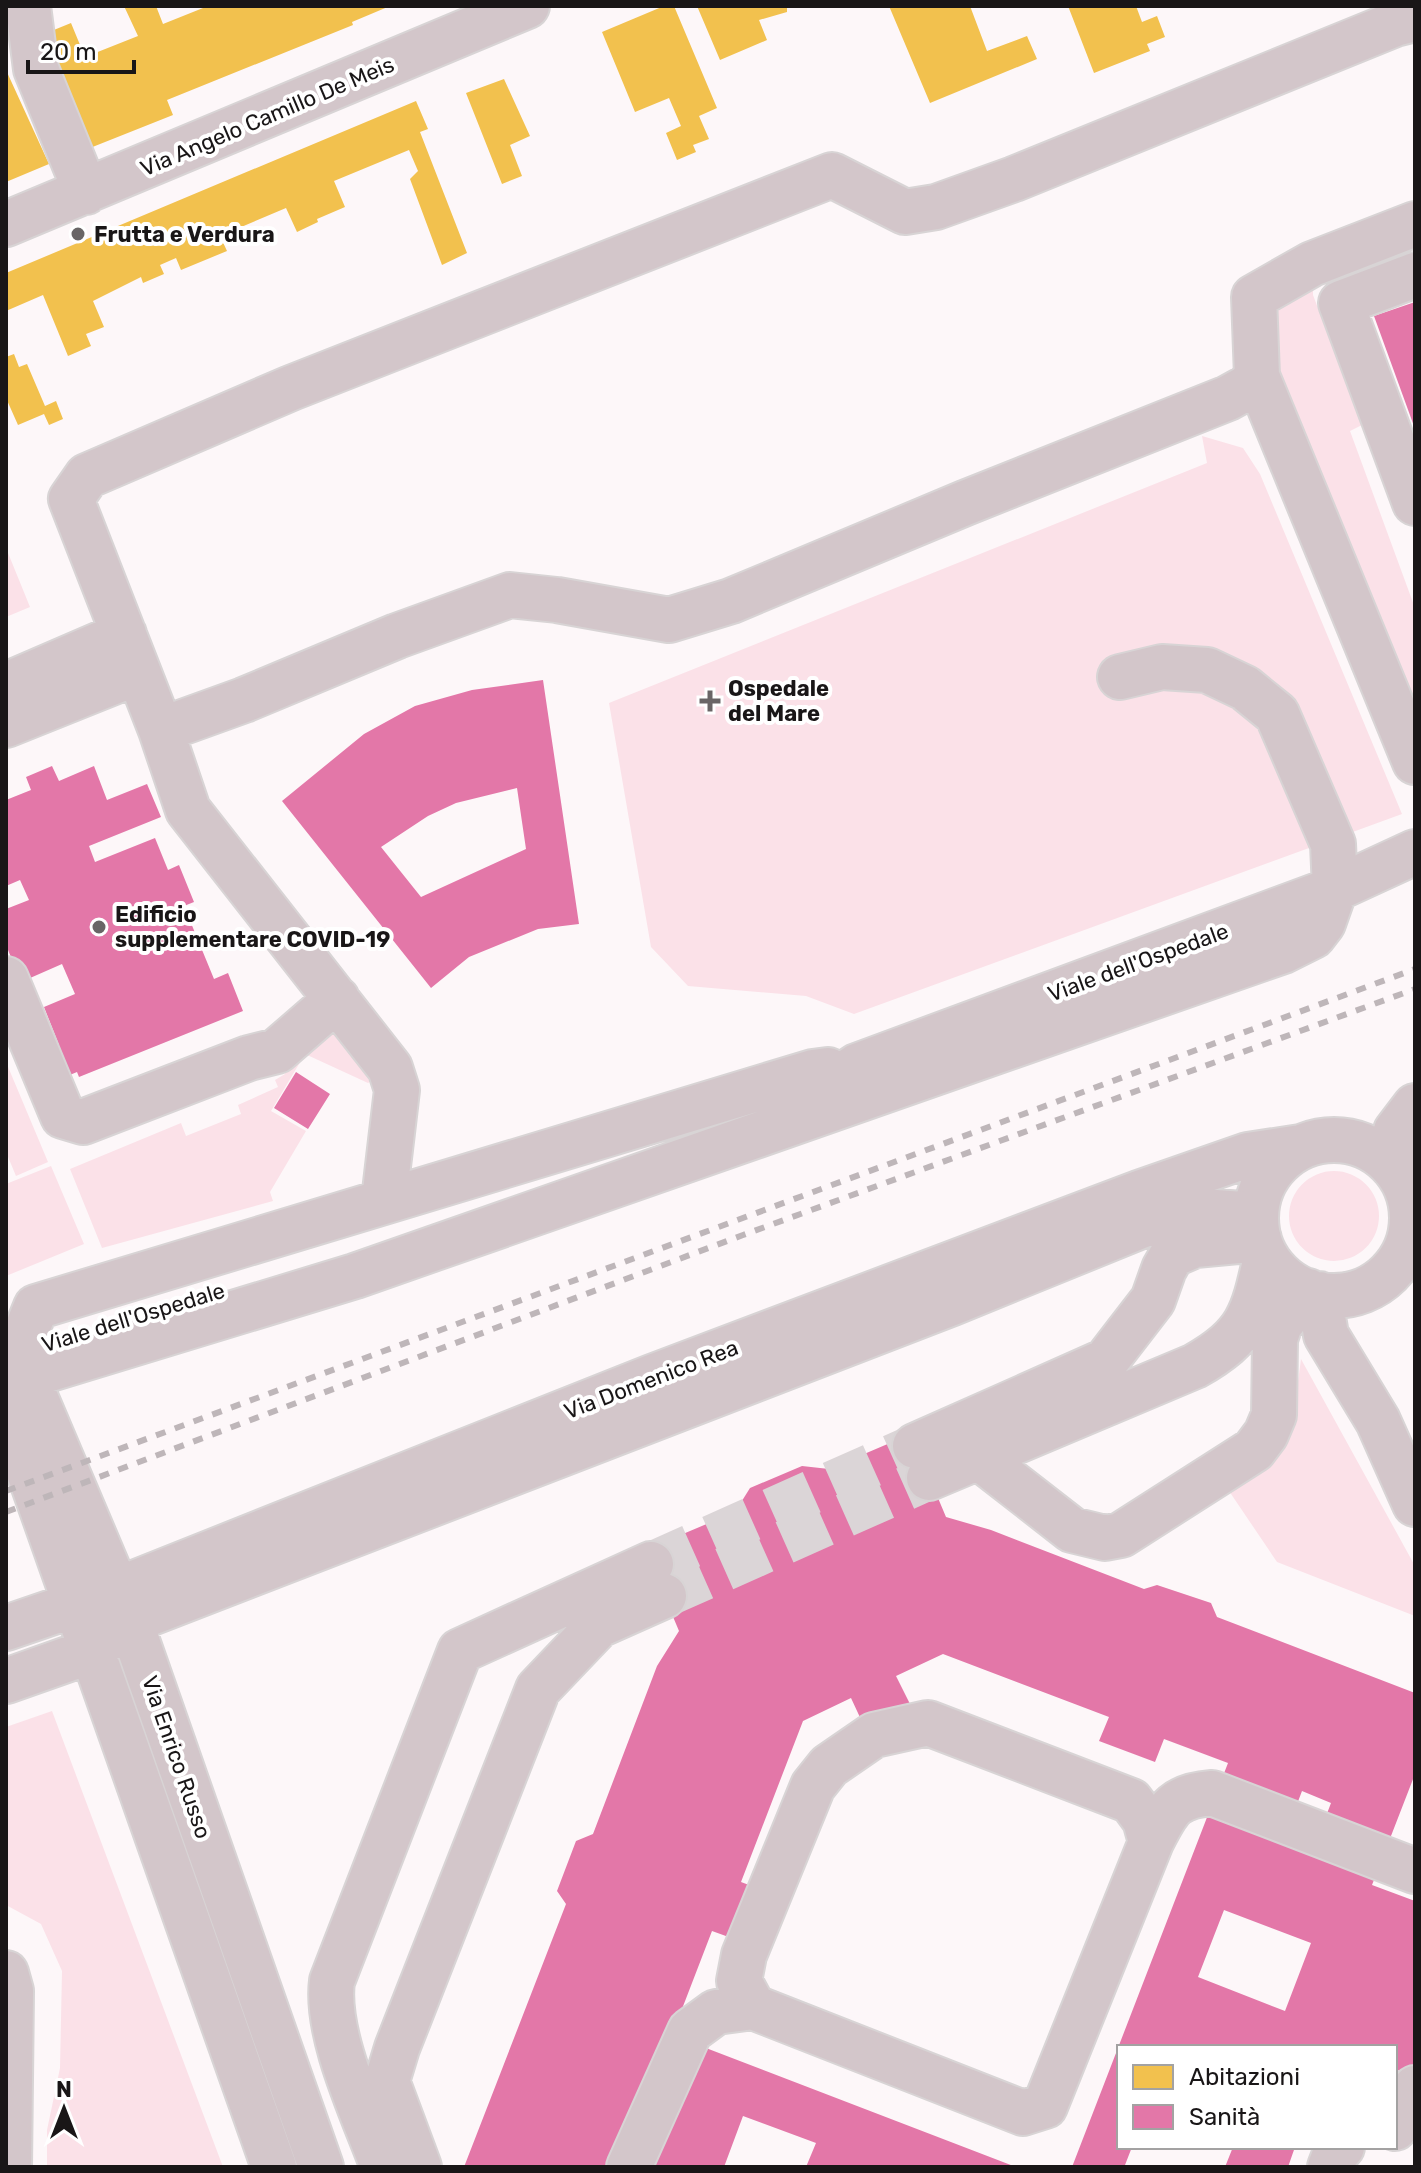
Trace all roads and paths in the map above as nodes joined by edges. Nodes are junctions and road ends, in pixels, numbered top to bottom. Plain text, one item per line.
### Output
1 (28, 6) edge
2 (527, 6) edge
3 (1415, 19) edge
4 (86, 192) junction
5 (6, 224) edge
6 (1415, 224) edge
7 (1415, 275) edge
8 (1257, 376) junction
9 (1415, 503) edge
10 (131, 653) junction
11 (1120, 677) dead end
12 (6, 685) edge
13 (6, 725) edge
14 (161, 730) junction
15 (1415, 762) edge
16 (1415, 852) edge
17 (1335, 889) junction
18 (6, 979) edge
19 (337, 999) junction
20 (857, 1066) junction
21 (1415, 1106) edge
22 (1301, 1147) junction
23 (1407, 1195) edge
24 (384, 1200) junction
25 (461, 1215) junction
26 (1260, 1237) junction
27 (1329, 1292) junction
28 (1415, 1293) edge
29 (14, 1372) edge
30 (977, 1456) junction
31 (1415, 1504) edge
32 (75, 1603) junction
33 (124, 1605) junction
34 (6, 1628) edge
35 (91, 1651) junction
36 (6, 1681) edge
37 (1151, 1842) junction
38 (1415, 1871) edge
39 (6, 1973) edge
40 (753, 2007) junction
41 (1415, 2088) edge
42 (1397, 2125) edge
43 (1340, 2149) edge
44 (9, 2167) edge
45 (274, 2167) edge
46 (321, 2167) edge
47 (383, 2167) edge
48 (419, 2167) edge
49 (629, 2167) edge
50 (1330, 2167) edge

1 - 4 street
2 - 4 street, Via Angelo Camillo De Meis
3 - 10 street
4 - 5 street, Via Angelo Camillo De Meis
6 - 8 street
7 - 9 street
8 - 14 street
8 - 15 street
10 - 12 street
10 - 13 street
10 - 14 street
11 - 17 street
14 - 19 street
16 - 17 street, Viale dell'Ospedale
17 - 20 street, Viale dell'Ospedale
17 - 29 street
18 - 19 street
19 - 24 street
20 - 24 street, Viale dell'Ospedale
20 - 25 street, Viale dell'Ospedale
21 - 23 street
22 - 23 street
22 - 26 street
22 - 33 street, Via Domenico Rea
23 - 27 street
24 - 25 street, Viale dell'Ospedale
24 - 29 street, Viale dell'Ospedale
25 - 29 street, Viale dell'Ospedale
26 - 27 street
26 - 30 street
26 - 30 street
26 - 33 street, Via Domenico Rea
27 - 28 street
27 - 30 street
27 - 31 street
29 - 32 street, Via Enrico Russo
29 - 33 street, Via Enrico Russo
32 - 33 street, Via Domenico Rea
32 - 34 street, Via Domenico Rea
32 - 35 street, Via Enrico Russo
33 - 35 street, Via Domenico Rea
33 - 46 street, Via Enrico Russo
35 - 36 street, Via Domenico Rea
35 - 45 street, Via Enrico Russo
37 - 38 street
37 - 40 street
37 - 40 street
39 - 44 street
40 - 49 street
41 - 42 street
43 - 50 street
47 - 48 street

